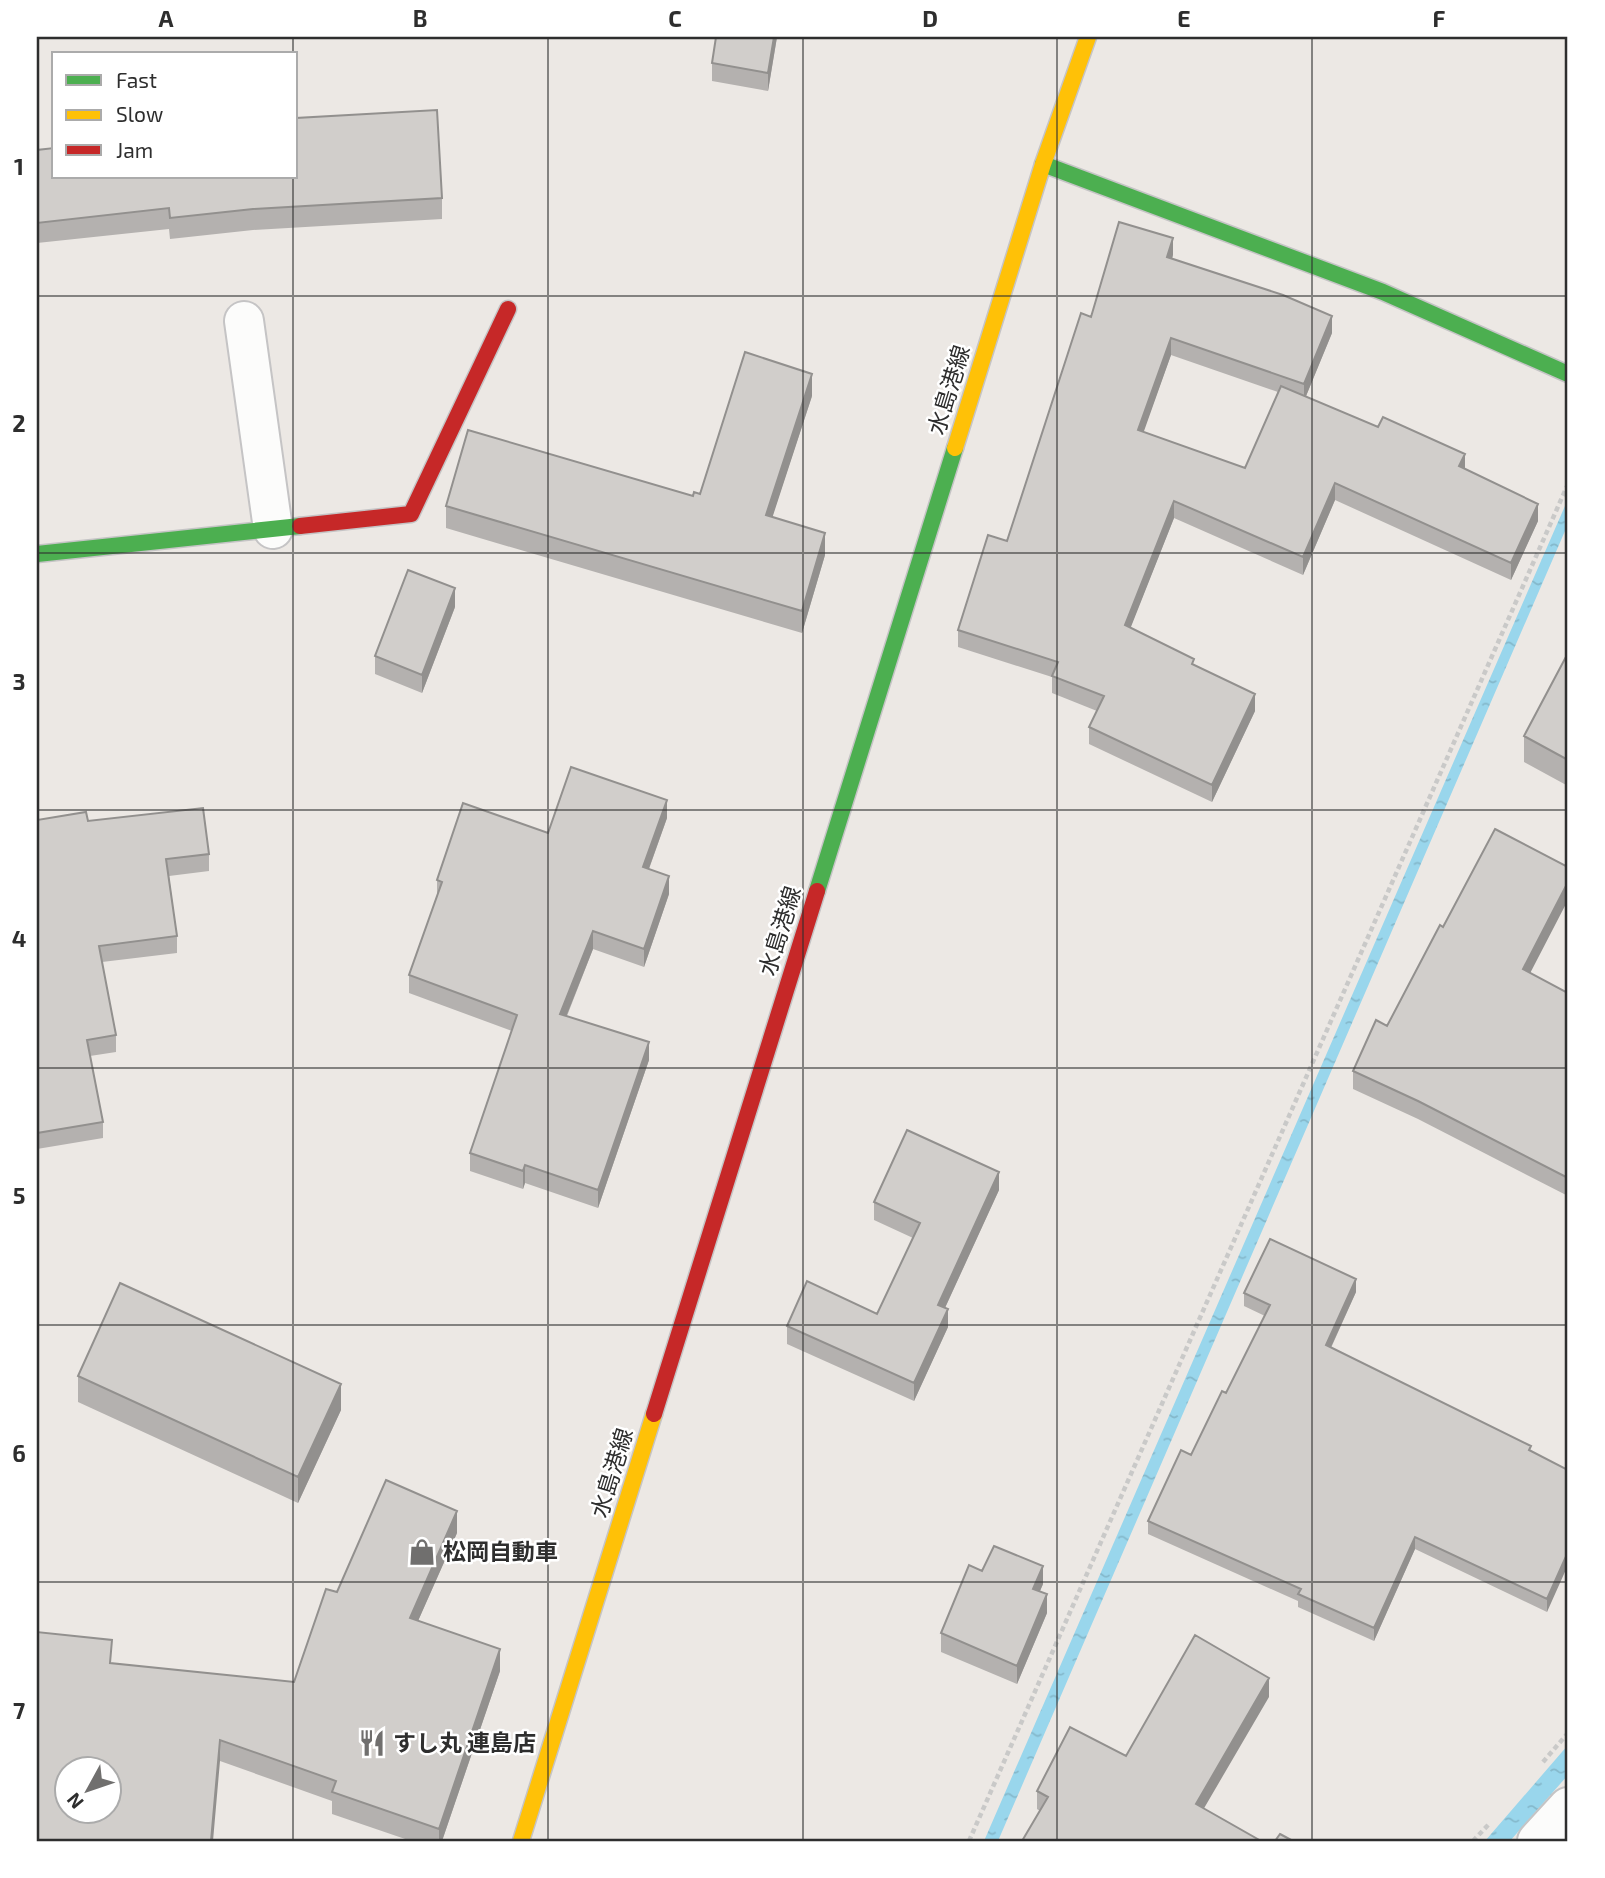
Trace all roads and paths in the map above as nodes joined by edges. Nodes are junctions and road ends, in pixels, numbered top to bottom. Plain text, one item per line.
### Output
1 (1088, 37) edge
2 (1043, 163) junction
3 (508, 309) dead end
4 (244, 321) dead end
5 (1568, 374) edge
6 (1568, 484) edge
7 (273, 529) junction
8 (37, 554) edge
9 (1568, 1807) edge
10 (521, 1841) edge
11 (969, 1841) edge
12 (1537, 1841) edge

1 - 2 main road, 水島港線
2 - 5 main road
2 - 10 main road, 水島港線
3 - 7 main road
4 - 7 street
6 - 11 path
7 - 8 main road
9 - 12 street

